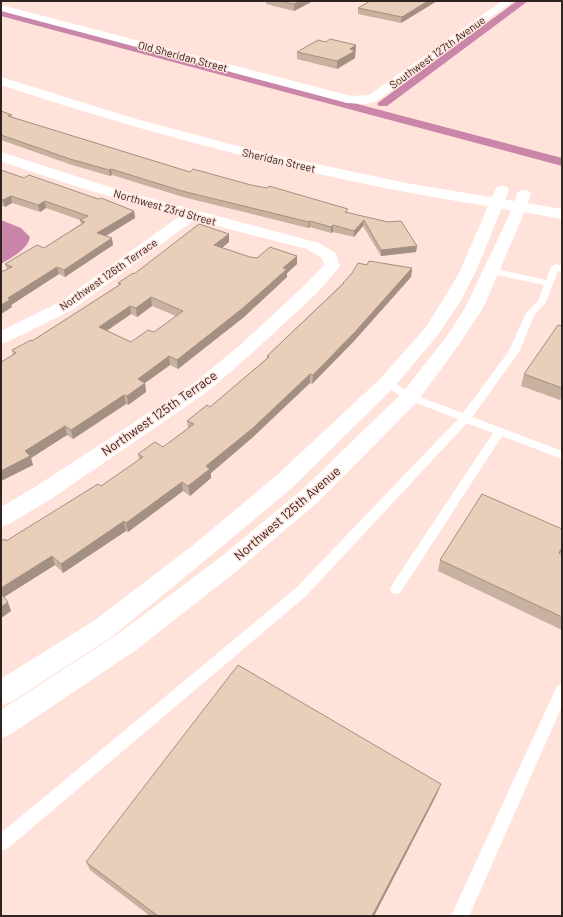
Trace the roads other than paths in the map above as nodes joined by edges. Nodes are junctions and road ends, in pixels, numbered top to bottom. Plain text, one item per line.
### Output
1 (508, 1) edge
2 (1, 8) edge
3 (1, 69) edge
4 (1, 81) edge
5 (365, 100) joint
6 (300, 152) dead end
7 (1, 156) edge
8 (496, 194) junction
9 (521, 200) junction
10 (562, 200) edge
11 (562, 214) edge
12 (191, 215) junction
13 (329, 256) joint
14 (562, 269) edge
15 (492, 271) junction
16 (548, 283) junction
17 (1, 338) edge
18 (387, 383) junction
19 (410, 397) junction
20 (465, 418) junction
21 (500, 431) junction
22 (562, 455) edge
23 (1, 518) edge
24 (396, 589) dead end
25 (562, 690) edge
26 (1, 693) edge
27 (1, 725) edge
28 (1, 843) edge
29 (460, 916) edge

1 - 5 street, Southwest 127th Avenue
2 - 5 street, Old Sheridan Street
3 - 6 main road, Sheridan Street
4 - 8 main road, Sheridan Street
7 - 12 street, Northwest 23rd Street
8 - 9 main road, Sheridan Street
8 - 18 street, Northwest 125th Avenue
9 - 10 main road, Sheridan Street
9 - 11 main road, Sheridan Street
9 - 15 street, Northwest 125th Avenue
12 - 13 street, Northwest 23rd Street
12 - 17 street, Northwest 126th Terrace
13 - 23 street, Northwest 125th Terrace
14 - 16 lane
15 - 16 lane
15 - 19 street, Northwest 125th Avenue
16 - 20 lane
18 - 19 lane
18 - 26 street, Northwest 125th Avenue
19 - 20 lane
19 - 27 street, Northwest 125th Avenue
20 - 21 lane
20 - 28 lane
21 - 22 lane
21 - 24 lane
25 - 29 lane

